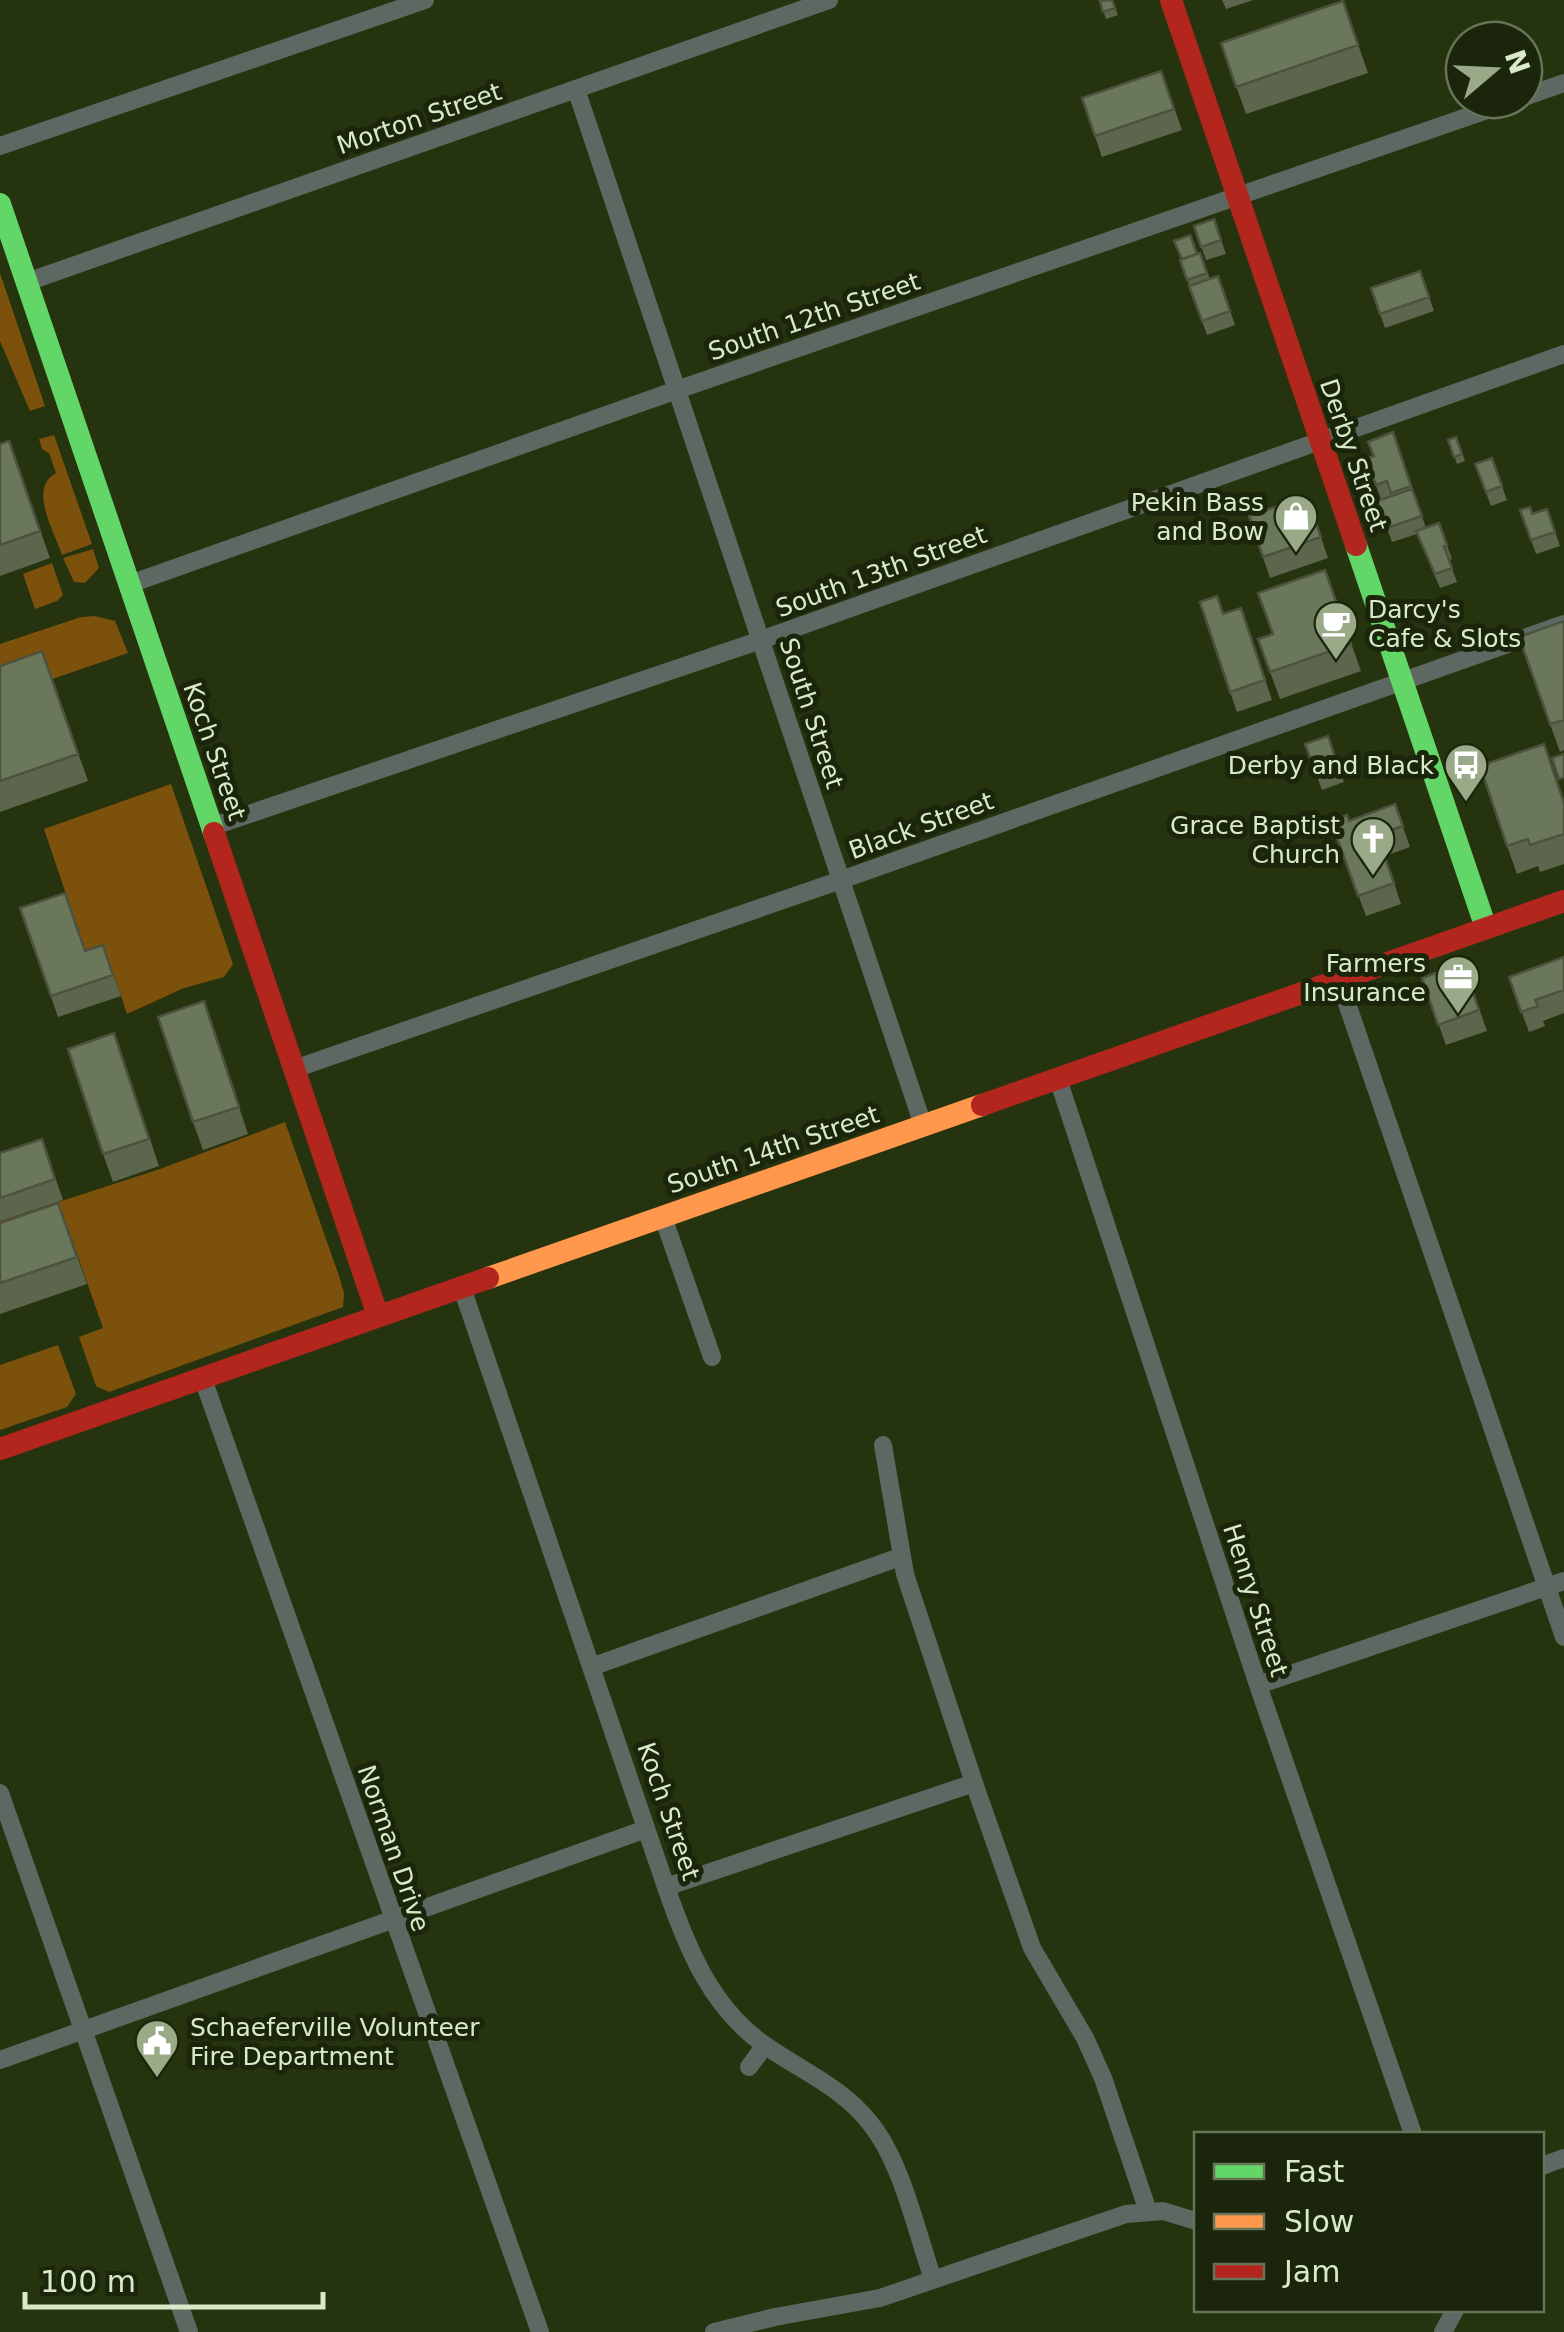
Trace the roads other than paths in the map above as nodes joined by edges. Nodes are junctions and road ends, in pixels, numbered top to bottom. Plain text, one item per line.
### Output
1 (425, 0) edge
2 (829, 0) edge
3 (1171, 0) edge
4 (576, 89) junction
5 (1458, 120) edge
6 (0, 146) edge
7 (1237, 197) junction
8 (0, 204) edge
9 (27, 282) junction
10 (1564, 354) edge
11 (674, 391) junction
12 (1319, 440) junction
13 (130, 584) junction
14 (1564, 624) edge
15 (761, 640) junction
16 (1401, 680) junction
17 (212, 827) junction
18 (841, 880) junction
19 (1564, 901) edge
20 (1486, 928) junction
21 (1340, 980) junction
22 (294, 1069) junction
23 (1058, 1079) junction
24 (923, 1125) junction
25 (663, 1217) junction
26 (462, 1288) junction
27 (378, 1316) junction
28 (712, 1357) dead end
29 (203, 1379) junction
30 (883, 1445) dead end
31 (0, 1449) edge
32 (900, 1557) junction
33 (1556, 1584) edge
34 (1564, 1637) edge
35 (591, 1667) junction
36 (1258, 1684) junction
37 (974, 1783) junction
38 (0, 1793) edge
39 (646, 1830) junction
40 (666, 1888) junction
41 (393, 1921) junction
42 (82, 2031) junction
43 (765, 2045) junction
44 (0, 2060) edge
45 (749, 2067) dead end
46 (1412, 2132) edge
47 (1148, 2211) junction
48 (1194, 2220) edge
49 (933, 2279) junction
50 (189, 2332) edge
51 (540, 2332) edge
52 (714, 2332) edge

1 - 6 street
2 - 4 street, Morton Street
3 - 7 main road, Derby Street
4 - 9 street, Morton Street
4 - 11 street, South Street
5 - 7 street, South 12th Street
7 - 11 street, South 12th Street
7 - 12 main road, Derby Street
8 - 9 main road, Koch Street
9 - 13 main road, Koch Street
10 - 12 street, South 13th Street
11 - 13 street, South 12th Street
11 - 15 street, South Street
12 - 15 street, South 13th Street
12 - 16 main road, Derby Street
13 - 17 main road, Koch Street
14 - 16 street, Black Street
15 - 17 street, South 13th Street
15 - 18 street, South Street
16 - 18 street, Black Street
16 - 20 main road, Derby Street
17 - 22 main road, Koch Street
18 - 22 street, Black Street
18 - 24 street, South Street
19 - 20 main road, South 14th Street
20 - 21 main road, South 14th Street
21 - 23 main road, South 14th Street
21 - 33 street
22 - 27 main road, Koch Street
23 - 24 main road, South 14th Street
23 - 36 street, Henry Street
24 - 25 main road, South 14th Street
25 - 26 main road, South 14th Street
25 - 28 street
26 - 27 main road, South 14th Street
26 - 35 street, Koch Street
27 - 29 main road, South 14th Street
29 - 31 main road, South 14th Street
29 - 41 street, Norman Drive
30 - 32 street
32 - 35 street
32 - 37 street
33 - 34 street
33 - 36 street
35 - 39 street, Koch Street
36 - 46 street, Henry Street
37 - 40 street
37 - 47 street
38 - 42 street
39 - 40 street, Koch Street
39 - 41 street
40 - 43 street, Koch Street
41 - 42 street
41 - 51 street, Norman Drive
42 - 44 street
42 - 50 street
43 - 45 street
43 - 49 street, Koch Street
47 - 48 street
47 - 49 street
49 - 52 street

